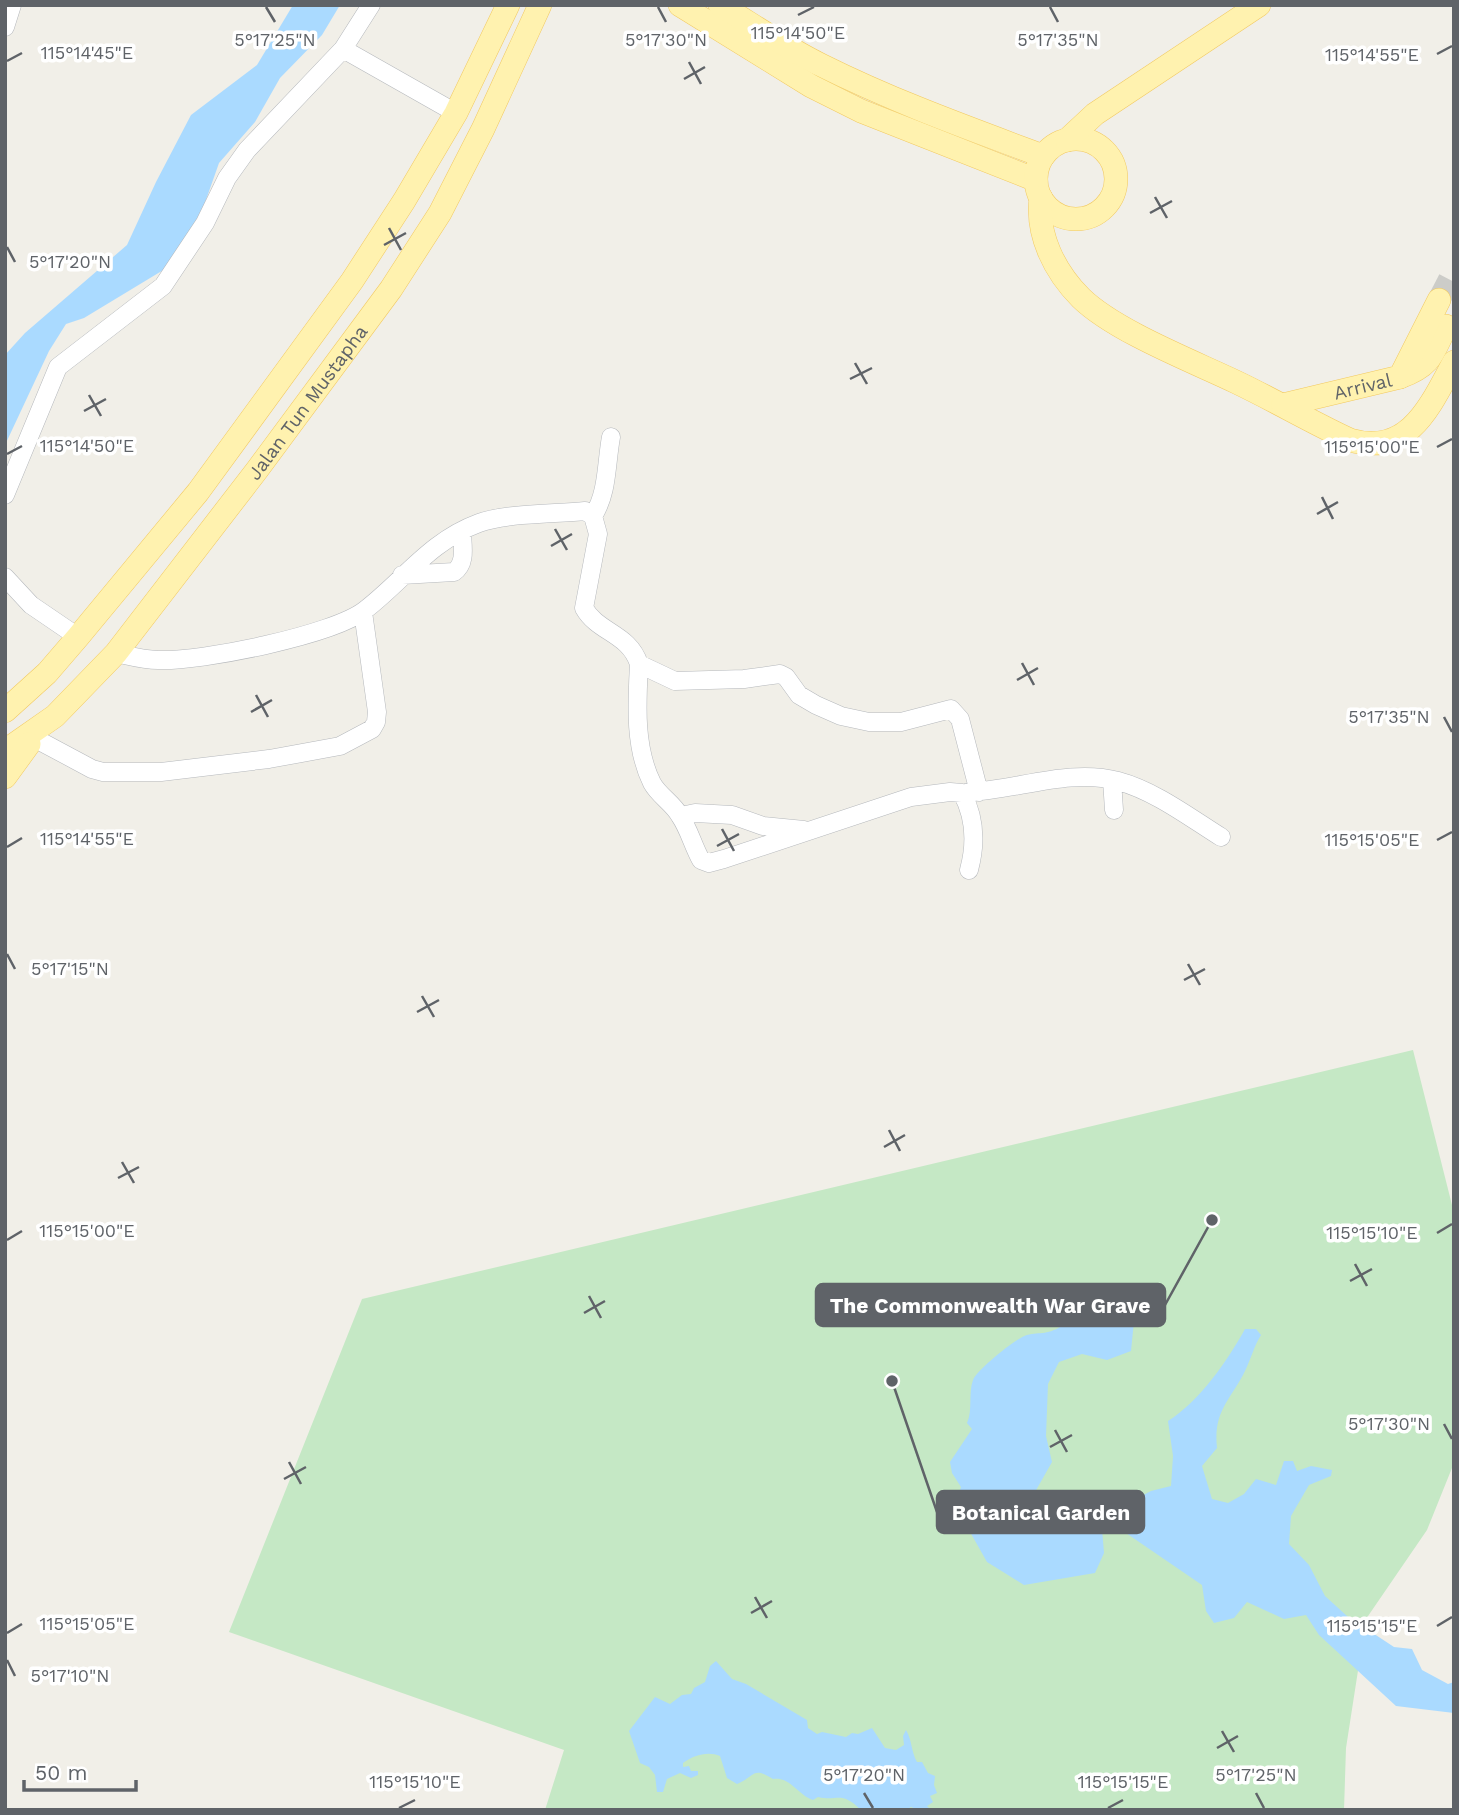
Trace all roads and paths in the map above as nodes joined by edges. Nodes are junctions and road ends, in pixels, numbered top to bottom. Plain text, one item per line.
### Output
1 (12, 5) edge
2 (371, 5) edge
3 (508, 5) edge
4 (540, 5) edge
5 (550, 5) edge
6 (680, 5) edge
7 (720, 5) edge
8 (1259, 5) edge
9 (5, 27) edge
10 (343, 49) junction
11 (507, 77) junction
12 (456, 113) junction
13 (1067, 140) junction
14 (1043, 156) junction
15 (1038, 189) junction
16 (1439, 300) tunnel mouth
17 (1446, 326) tunnel mouth
18 (1454, 362) edge
19 (1400, 377) junction
20 (1283, 405) junction
21 (611, 437) dead end
22 (5, 495) edge
23 (593, 516) junction
24 (462, 531) junction
25 (402, 575) junction
26 (5, 578) edge
27 (363, 612) junction
28 (78, 637) junction
29 (116, 653) junction
30 (639, 664) junction
31 (5, 711) edge
32 (55, 716) junction
33 (34, 738) junction
34 (5, 751) edge
35 (5, 777) edge
36 (1112, 780) junction
37 (970, 792) junction
38 (1114, 810) dead end
39 (681, 816) junction
40 (810, 830) junction
41 (1221, 837) dead end
42 (969, 870) dead end

1 - 9 street
2 - 10 street
3 - 12 main road
4 - 11 main road, Jalan Tun Mustapha
5 - 11 main road
6 - 15 main road
7 - 14 main road
8 - 13 main road
10 - 12 street
10 - 22 street
11 - 29 main road, Jalan Tun Mustapha
12 - 28 main road
13 - 14 main road
13 - 15 main road
14 - 15 main road
15 - 20 main road
16 - 19 main road, Arrival
17 - 19 main road
18 - 20 main road
19 - 20 main road, Arrival
21 - 23 street
23 - 24 street
23 - 30 street
24 - 25 street
24 - 25 street
25 - 27 street
26 - 28 street
27 - 29 street
27 - 33 street
28 - 31 main road
29 - 32 main road, Jalan Tun Mustapha
30 - 37 street
30 - 39 street
32 - 33 main road
32 - 34 main road, Jalan Tun Mustapha
33 - 35 main road
36 - 37 street
36 - 38 street
36 - 41 street
37 - 40 street
37 - 42 street
39 - 40 street
39 - 40 street

